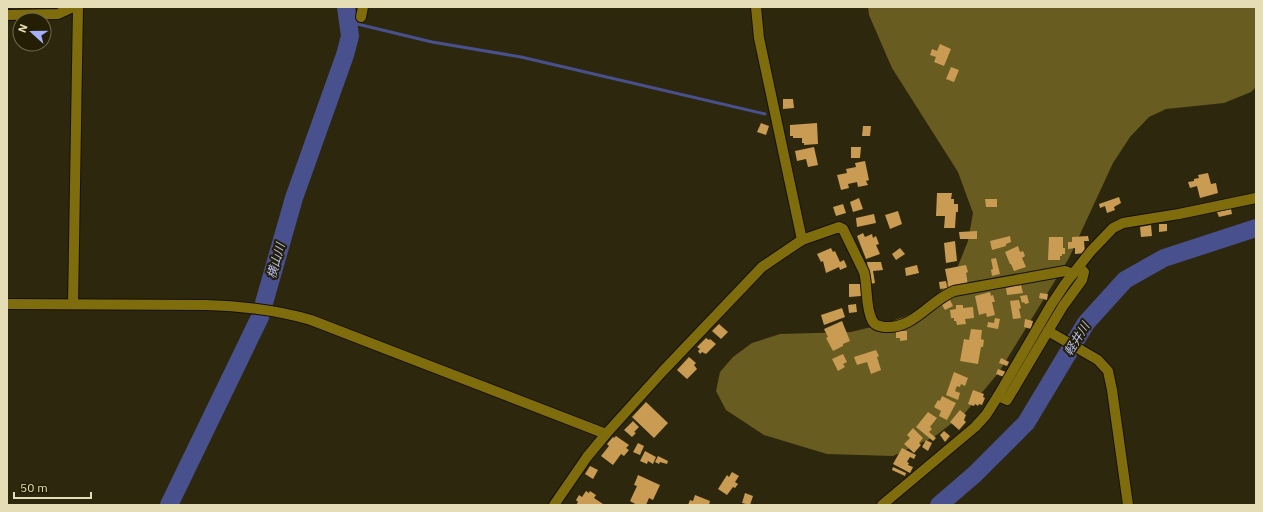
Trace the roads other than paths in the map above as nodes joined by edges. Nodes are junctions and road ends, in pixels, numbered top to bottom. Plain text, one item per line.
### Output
1 (72, 7) edge
2 (756, 7) edge
3 (7, 15) edge
4 (1256, 198) edge
5 (802, 240) junction
6 (1076, 271) junction
7 (7, 304) edge
8 (73, 304) junction
9 (1048, 331) junction
10 (998, 396) junction
11 (606, 434) junction
12 (554, 505) edge
13 (882, 505) edge
14 (1128, 505) edge

1 - 3 street
1 - 8 street
2 - 5 street
4 - 6 street
5 - 6 street
5 - 11 street
6 - 9 street
6 - 10 street
7 - 8 street
8 - 11 street
9 - 10 street
9 - 14 street
10 - 13 street
11 - 12 street

